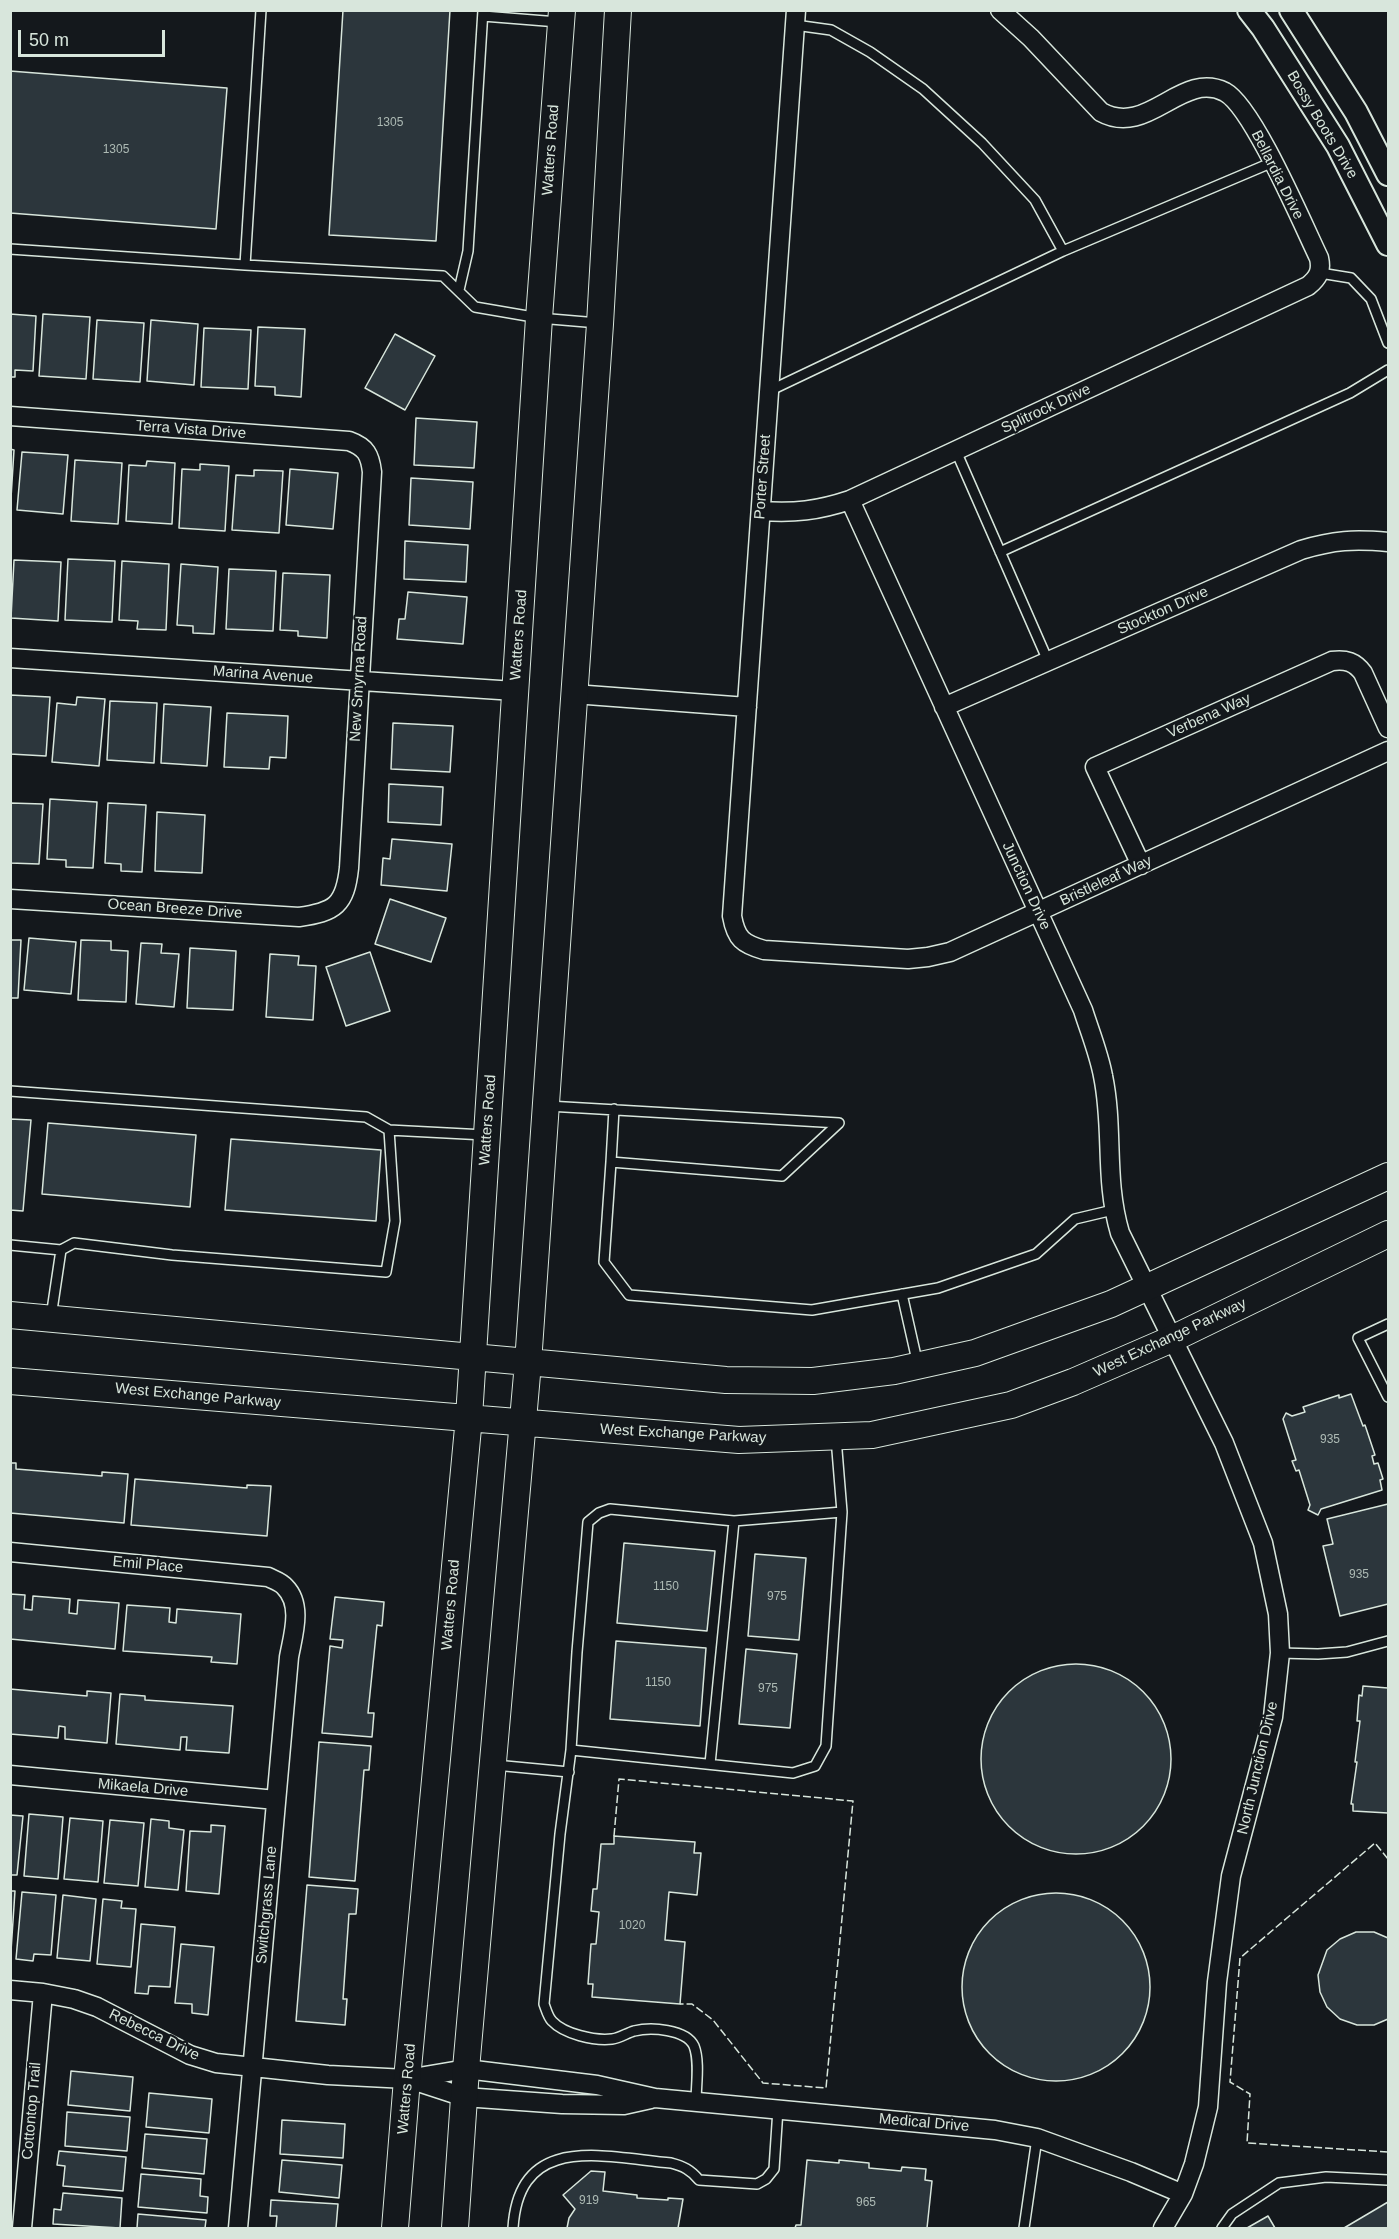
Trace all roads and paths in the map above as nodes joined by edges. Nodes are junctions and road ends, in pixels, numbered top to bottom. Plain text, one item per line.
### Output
1 (261, 10) edge
2 (618, 10) edge
3 (1000, 10) edge
4 (1290, 10) edge
5 (483, 13) edge
6 (561, 16) edge
7 (796, 18) edge
8 (1256, 19) edge
9 (1273, 162) junction
10 (1389, 174) edge
11 (1389, 244) edge
12 (10, 249) edge
13 (1063, 251) junction
14 (245, 265) junction
15 (1320, 273) junction
16 (459, 290) junction
17 (539, 318) junction
18 (600, 324) junction
19 (1389, 343) edge
20 (1389, 370) edge
21 (769, 391) junction
22 (10, 417) edge
23 (956, 451) junction
24 (368, 452) joint
25 (850, 500) junction
26 (761, 511) junction
27 (1389, 542) edge
28 (1000, 552) junction
29 (10, 658) edge
30 (1048, 662) junction
31 (359, 681) junction
32 (515, 691) junction
33 (574, 694) junction
34 (747, 706) junction
35 (945, 707) junction
36 (1389, 728) edge
37 (1389, 751) edge
38 (1141, 865) junction
39 (10, 899) edge
40 (336, 904) joint
41 (1038, 912) junction
42 (742, 941) joint
43 (10, 1091) edge
44 (545, 1106) junction
45 (614, 1109) junction
46 (389, 1130) junction
47 (487, 1135) junction
48 (611, 1162) junction
49 (1389, 1176) edge
50 (1113, 1210) junction
51 (1389, 1234) edge
52 (10, 1245) edge
53 (61, 1250) junction
54 (1146, 1287) junction
55 (902, 1294) junction
56 (10, 1315) edge
57 (50, 1319) junction
58 (1389, 1324) edge
59 (1172, 1339) junction
60 (473, 1359) junction
61 (528, 1363) junction
62 (918, 1366) junction
63 (10, 1381) edge
64 (1389, 1397) edge
65 (469, 1417) junction
66 (523, 1423) junction
67 (836, 1437) junction
68 (842, 1512) junction
69 (734, 1521) junction
70 (10, 1552) edge
71 (284, 1585) joint
72 (1389, 1641) edge
73 (1280, 1653) junction
74 (571, 1750) junction
75 (710, 1764) junction
76 (493, 1765) junction
77 (569, 1772) junction
78 (10, 1775) edge
79 (276, 1800) junction
80 (10, 1990) edge
81 (43, 1993) junction
82 (253, 2067) junction
83 (466, 2069) junction
84 (407, 2079) junction
85 (464, 2097) junction
86 (655, 2098) junction
87 (696, 2102) junction
88 (777, 2109) junction
89 (1037, 2138) junction
90 (1389, 2180) edge
91 (1183, 2194) junction
92 (22, 2229) edge
93 (238, 2229) edge
94 (395, 2229) edge
95 (455, 2229) edge
96 (513, 2229) edge
97 (1024, 2229) edge
98 (1163, 2229) edge
99 (1222, 2229) edge

1 - 14 lane
2 - 18 main road
3 - 9 street, Bellardia Drive
4 - 8 street
4 - 10 street
5 - 6 lane
5 - 16 lane
6 - 17 main road, Watters Road
7 - 13 lane
7 - 21 street, Porter Street
8 - 11 street, Bossy Boots Drive
9 - 13 lane
9 - 15 street, Bellardia Drive
12 - 14 lane
13 - 21 lane
14 - 16 lane
15 - 19 lane
15 - 23 street, Splitrock Drive
16 - 17 lane
17 - 18 lane
17 - 32 main road, Watters Road
18 - 33 main road
20 - 28 lane
21 - 26 street, Porter Street
22 - 24 street, Terra Vista Drive
23 - 25 street, Splitrock Drive
23 - 28 lane
24 - 31 street, New Smyrna Road
25 - 26 street, Splitrock Drive
25 - 35 street, Junction Drive
26 - 34 street, Porter Street
27 - 30 street, Stockton Drive
28 - 30 lane
29 - 31 street, Marina Avenue
30 - 35 street, Stockton Drive
31 - 32 street, Marina Avenue
31 - 40 street, New Smyrna Road
32 - 47 main road, Watters Road
33 - 34 street
33 - 44 main road
34 - 42 street, Porter Street
35 - 41 street, Junction Drive
36 - 38 street, Verbena Way
37 - 38 street, Bristleleaf Way
38 - 41 street, Bristleleaf Way
39 - 40 street, Ocean Breeze Drive
41 - 42 street, Bristleleaf Way
41 - 50 street, Junction Drive
43 - 46 lane
44 - 45 lane
44 - 61 main road
45 - 48 lane
45 - 48 lane
46 - 47 lane
46 - 53 lane
47 - 60 main road, Watters Road
48 - 55 lane
49 - 54 main road
50 - 54 street, Junction Drive
50 - 55 lane
51 - 59 main road, West Exchange Parkway
52 - 53 lane
53 - 57 lane
54 - 59 street, North Junction Drive
54 - 62 main road
55 - 62 lane
56 - 57 main road
57 - 60 main road
58 - 64 lane
59 - 67 main road, West Exchange Parkway
59 - 73 street, North Junction Drive
60 - 61 main road
60 - 65 main road, Watters Road
61 - 62 main road
61 - 66 main road
63 - 65 main road, West Exchange Parkway
65 - 66 main road, West Exchange Parkway
65 - 84 main road, Watters Road
66 - 67 main road, West Exchange Parkway
66 - 76 main road
67 - 68 lane
68 - 69 lane
68 - 75 lane
69 - 74 lane
69 - 75 lane
70 - 71 street, Emil Place
71 - 79 street, Switchgrass Lane
72 - 73 lane
73 - 91 street, North Junction Drive
74 - 75 lane
74 - 77 lane
76 - 77 lane
76 - 83 main road
77 - 87 lane
78 - 79 street, Mikaela Drive
79 - 82 street, Switchgrass Lane
80 - 81 street, Rebecca Drive
81 - 82 street, Rebecca Drive
81 - 92 street, Cottontop Trail
82 - 84 street, Rebecca Drive
82 - 93 street, Switchgrass Lane
83 - 84 street, Medical Drive
83 - 85 main road
83 - 86 street, Medical Drive
84 - 85 street, Medical Drive
84 - 94 main road, Watters Road
85 - 86 street, Medical Drive
85 - 95 main road
86 - 87 street, Medical Drive
87 - 88 street, Medical Drive
88 - 89 street, Medical Drive
88 - 96 lane
89 - 91 street, Medical Drive
89 - 97 lane
90 - 99 lane
91 - 98 street, North Junction Drive

